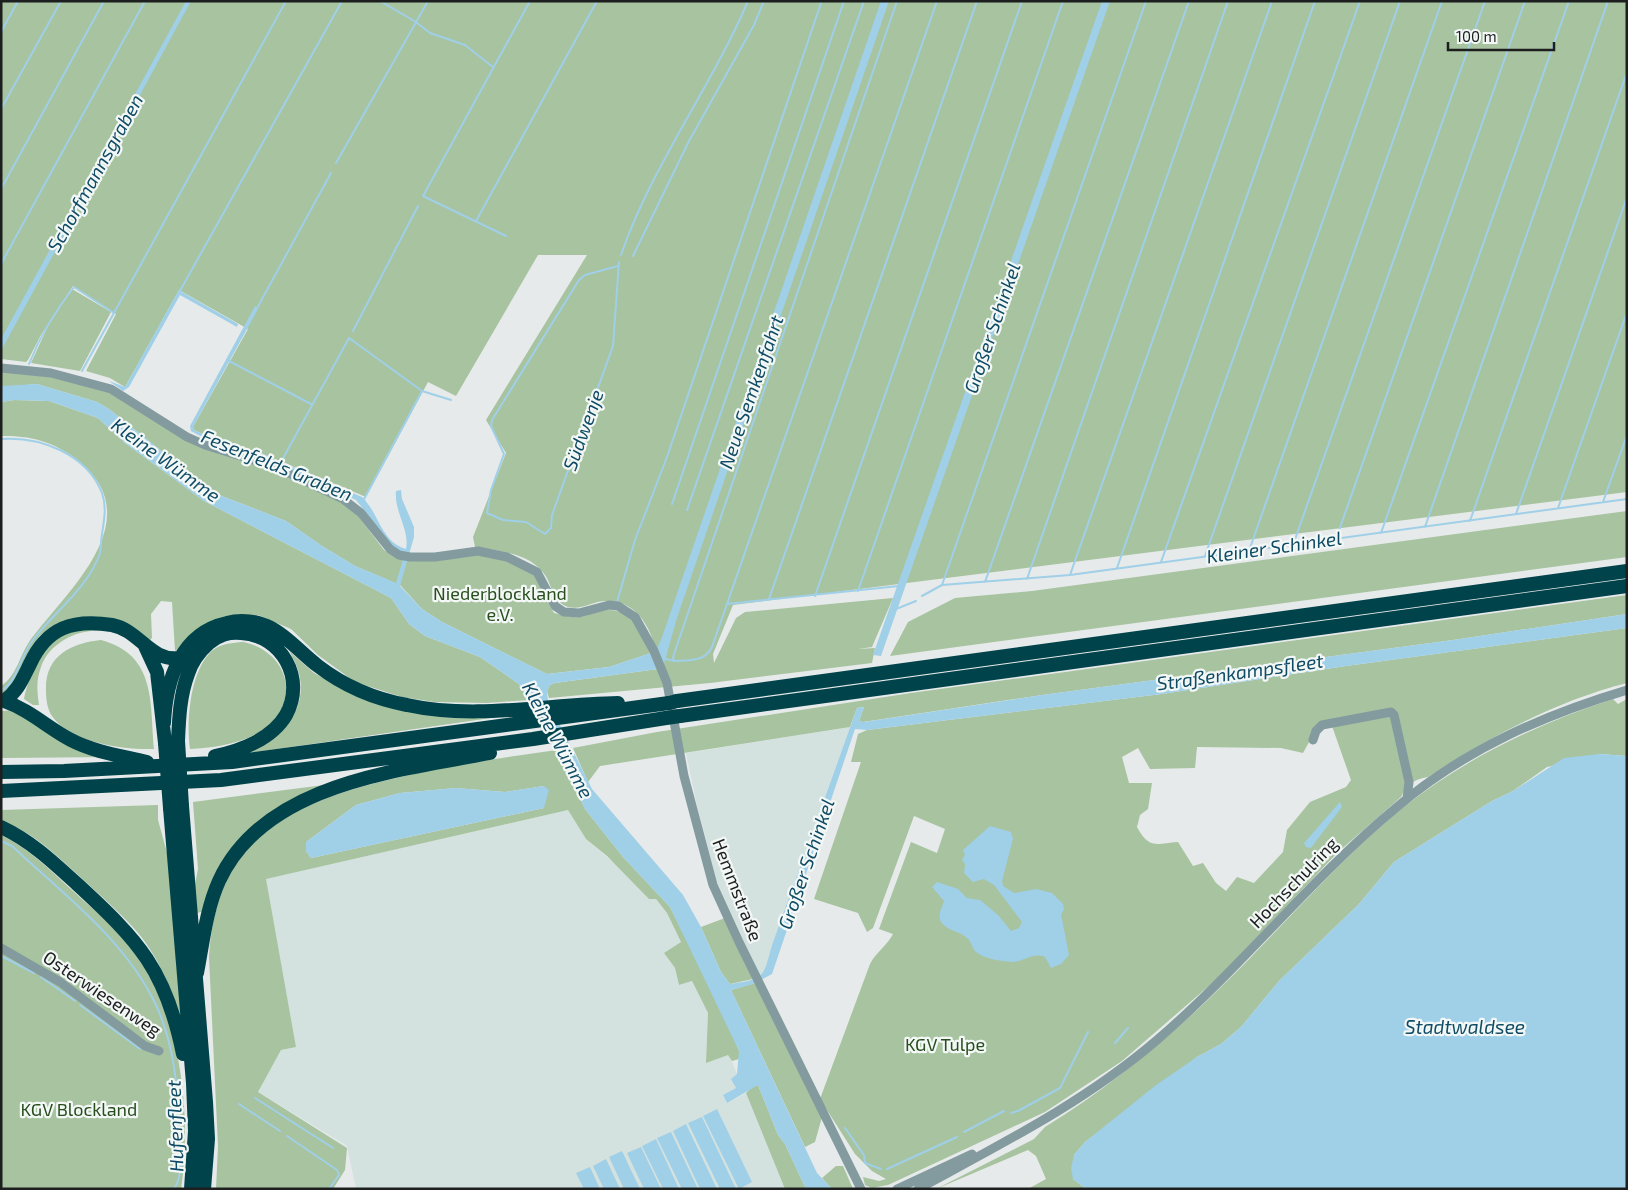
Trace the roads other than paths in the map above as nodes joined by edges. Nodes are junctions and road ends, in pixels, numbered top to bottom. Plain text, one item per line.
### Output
1 (1, 368) edge
2 (1627, 571) edge
3 (1627, 586) edge
4 (145, 646) junction
5 (179, 658) junction
6 (1627, 690) edge
7 (3, 702) edge
8 (576, 710) junction
9 (164, 723) junction
10 (1313, 740) dead end
11 (171, 742) junction
12 (534, 742) junction
13 (155, 763) junction
14 (133, 767) junction
15 (1, 772) edge
16 (1409, 782) junction
17 (1425, 786) junction
18 (1, 791) edge
19 (1407, 799) junction
20 (176, 807) junction
21 (1, 827) edge
22 (1, 948) edge
23 (197, 973) junction
24 (159, 1051) dead end
25 (194, 1112) junction
26 (1009, 1139) junction
27 (191, 1189) edge
28 (204, 1189) edge
29 (861, 1189) edge
30 (897, 1189) edge
31 (918, 1189) edge

1 - 29 street, Hemmstraße
2 - 8 highway
3 - 12 highway
4 - 5 highway
4 - 7 highway
4 - 9 highway
5 - 8 highway
5 - 9 highway
6 - 17 street, Hochschulring
7 - 13 highway
8 - 14 highway
9 - 11 highway
10 - 16 street
11 - 13 highway
11 - 20 highway, bridge
12 - 18 highway
12 - 23 highway
13 - 14 highway
14 - 15 highway
16 - 17 street
16 - 19 street
17 - 19 street, Hochschulring
19 - 26 street, Hochschulring
20 - 23 highway
20 - 25 highway
21 - 25 highway
22 - 24 street, Osterwiesenweg
23 - 28 highway
25 - 27 highway
26 - 30 street, Hochschulring
26 - 31 street, Hochschulring

